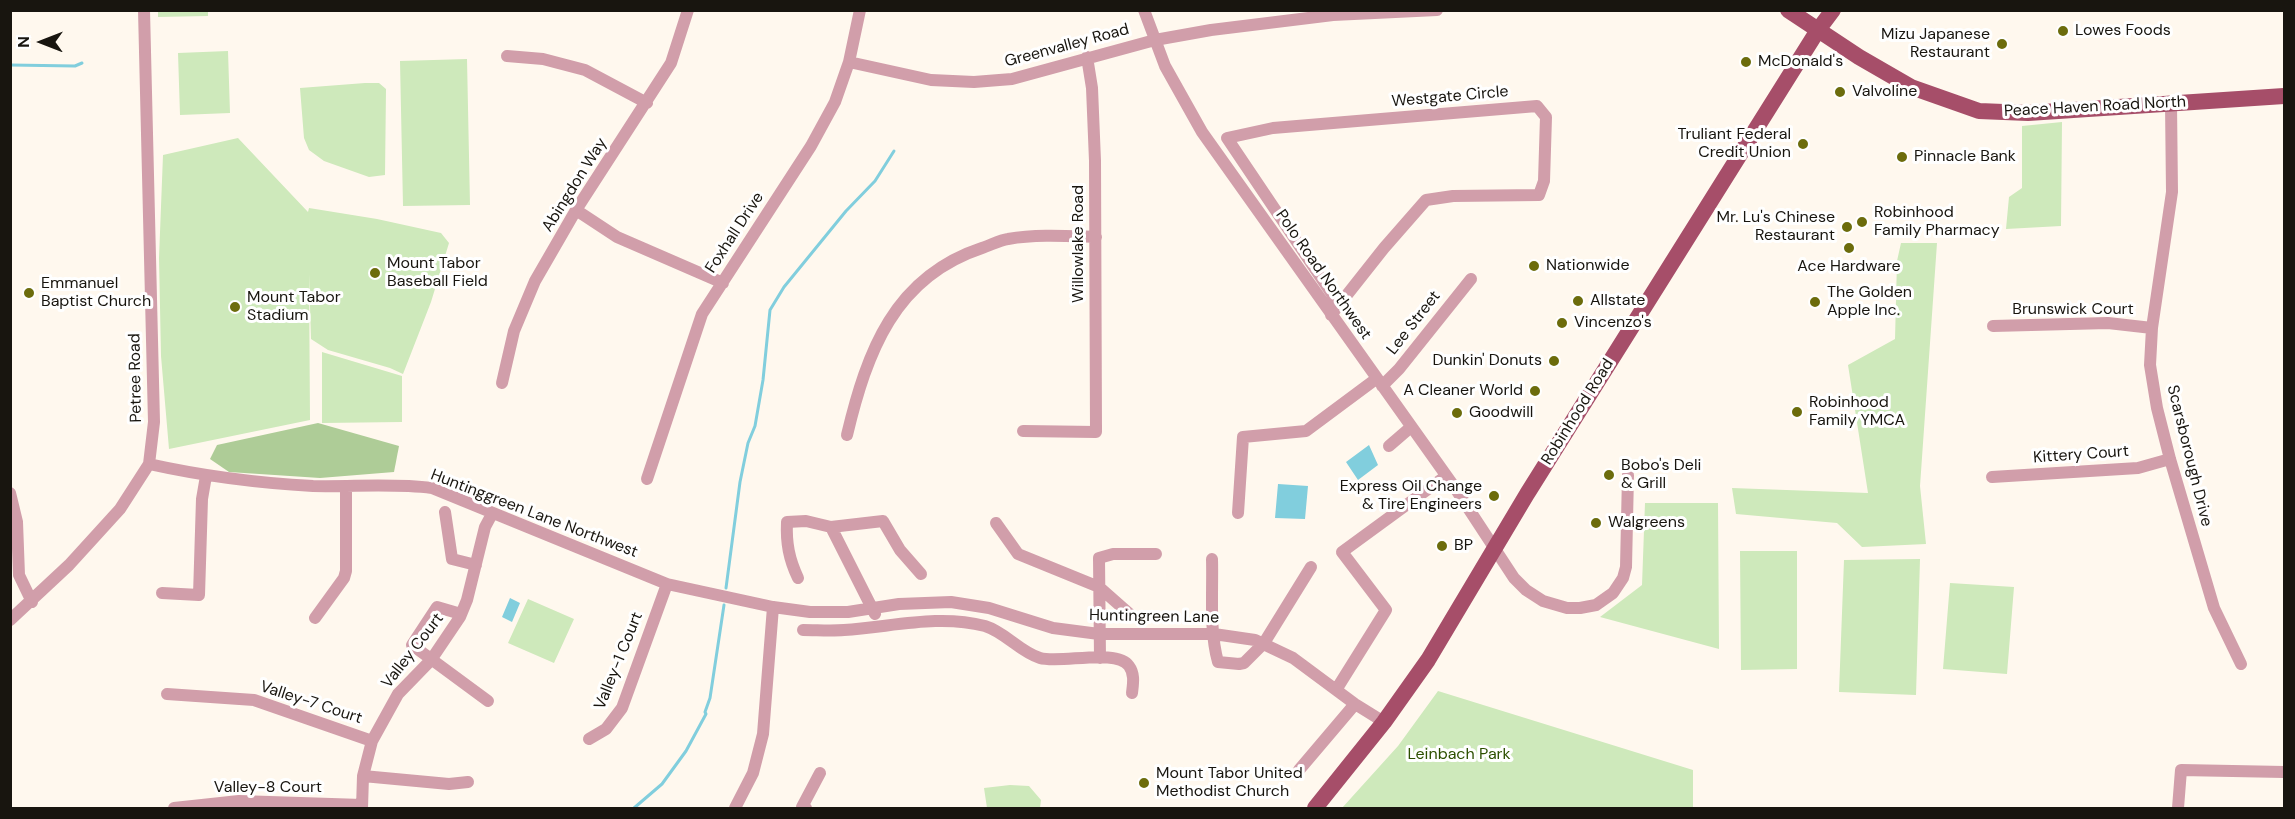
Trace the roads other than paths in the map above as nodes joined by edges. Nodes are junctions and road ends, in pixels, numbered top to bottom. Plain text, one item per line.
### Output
1 (144, 10) edge
2 (688, 10) edge
3 (860, 10) edge
4 (1144, 10) edge
5 (1437, 10) edge
6 (1788, 10) edge
7 (1833, 10) edge
8 (1818, 30) junction
9 (1155, 40) junction
10 (507, 56) dead end
11 (1087, 57) junction
12 (849, 62) junction
13 (2284, 96) edge
14 (647, 103) junction
15 (2171, 104) junction
16 (1227, 138) junction
17 (1213, 148) junction
18 (576, 210) junction
19 (1096, 237) junction
20 (1471, 279) dead end
21 (723, 282) junction
22 (1340, 306) junction
23 (1331, 315) junction
24 (1993, 326) dead end
25 (2152, 328) junction
26 (502, 383) dead end
27 (1379, 383) junction
28 (1411, 427) junction
29 (1023, 431) dead end
30 (847, 435) dead end
31 (1389, 446) dead end
32 (2170, 459) junction
33 (149, 464) junction
34 (1628, 475) dead end
35 (206, 476) junction
36 (1446, 476) junction
37 (1992, 477) dead end
38 (647, 479) dead end
39 (346, 486) junction
40 (10, 493) edge
41 (445, 512) dead end
42 (1239, 513) dead end
43 (492, 514) junction
44 (996, 524) dead end
45 (831, 527) junction
46 (1495, 547) junction
47 (1156, 554) dead end
48 (1212, 559) dead end
49 (476, 565) junction
50 (1311, 567) dead end
51 (921, 574) dead end
52 (798, 578) dead end
53 (667, 584) junction
54 (1099, 587) junction
55 (162, 592) dead end
56 (724, 596) joint
57 (32, 602) junction
58 (773, 607) junction
59 (873, 609) junction
60 (461, 614) junction
61 (1133, 617) dead end
62 (315, 618) dead end
63 (10, 620) edge
64 (881, 626) junction
65 (803, 630) dead end
66 (1214, 633) junction
67 (1099, 634) junction
68 (1264, 643) junction
69 (1100, 658) junction
70 (431, 660) junction
71 (2241, 664) dead end
72 (1336, 690) junction
73 (1132, 693) dead end
74 (167, 694) dead end
75 (488, 701) dead end
76 (1355, 704) junction
77 (1384, 722) junction
78 (589, 739) dead end
79 (372, 741) junction
80 (1299, 770) dead end
81 (2284, 772) edge
82 (820, 773) dead end
83 (363, 776) junction
84 (468, 782) dead end
85 (362, 807) edge
86 (174, 808) edge
87 (735, 808) edge
88 (806, 808) edge
89 (1315, 808) edge
90 (2178, 808) edge

1 - 33 street, Petree Road
2 - 14 street, Abingdon Way
3 - 12 street, Foxhall Drive
4 - 9 street, Polo Road Northwest
5 - 9 street, Greenvalley Road
6 - 8 main road, Peace Haven Road North
7 - 8 main road, Robinhood Road
8 - 15 main road, Peace Haven Road North
8 - 46 main road, Robinhood Road
9 - 11 street, Greenvalley Road
9 - 17 street, Polo Road Northwest
10 - 14 street
11 - 12 street, Greenvalley Road
11 - 19 street, Willowlake Road
12 - 21 street, Foxhall Drive
13 - 15 main road, Peace Haven Road North
14 - 18 street, Abingdon Way
15 - 25 street, Scarsborough Drive
16 - 17 street
16 - 22 street
16 - 22 street, Westgate Circle
17 - 23 street, Polo Road Northwest
18 - 21 street
18 - 26 street, Abingdon Way
19 - 29 street, Willowlake Road
19 - 30 street
20 - 27 street, Lee Street
21 - 38 street, Foxhall Drive
22 - 23 street, Westgate Circle
23 - 27 street, Polo Road Northwest
24 - 25 street, Brunswick Court
25 - 32 street, Scarsborough Drive
27 - 28 street, Polo Road Northwest
27 - 42 street, Lee Street
28 - 31 street
28 - 36 street, Polo Road Northwest
32 - 37 street, Kittery Court
32 - 71 street, Scarsborough Drive
33 - 35 street, Huntinggreen Lane Northwest
33 - 57 street, Petree Road
34 - 46 street, Polo Road Northwest
35 - 39 street, Huntinggreen Lane Northwest
35 - 55 street
36 - 46 street, Polo Road Northwest
36 - 72 street
39 - 43 street, Huntinggreen Lane Northwest
39 - 62 street
40 - 57 street
41 - 49 street
43 - 49 street, Valley Court
43 - 53 street, Huntinggreen Lane Northwest
44 - 54 street
45 - 51 street
45 - 52 street
45 - 59 street
46 - 77 main road, Robinhood Road
47 - 54 street
48 - 66 street
49 - 60 street, Valley Court
50 - 68 street
53 - 56 street, Huntinggreen Lane Northwest
53 - 78 street, Valley-1 Court
54 - 61 street
54 - 67 street
56 - 58 street, Huntingreen Lane
57 - 63 street, Petree Road
58 - 59 street, Huntingreen Lane
58 - 87 street
59 - 64 street
59 - 67 street, Huntingreen Lane
60 - 70 street, Valley Court
60 - 70 street
64 - 65 street
64 - 69 street
66 - 67 street, Huntingreen Lane
66 - 68 street, Huntingreen Lane
66 - 68 street
67 - 69 street
68 - 72 street, Huntingreen Lane
69 - 73 street
70 - 75 street
70 - 79 street, Valley Court
72 - 76 street, Huntingreen Lane
74 - 79 street, Valley-7 Court
76 - 77 street, Huntingreen Lane
76 - 80 street
77 - 89 main road, Robinhood Road
79 - 83 street, Valley Court
81 - 90 street
82 - 88 street
83 - 84 street
83 - 85 street, Valley Court
85 - 86 street, Valley-8 Court

